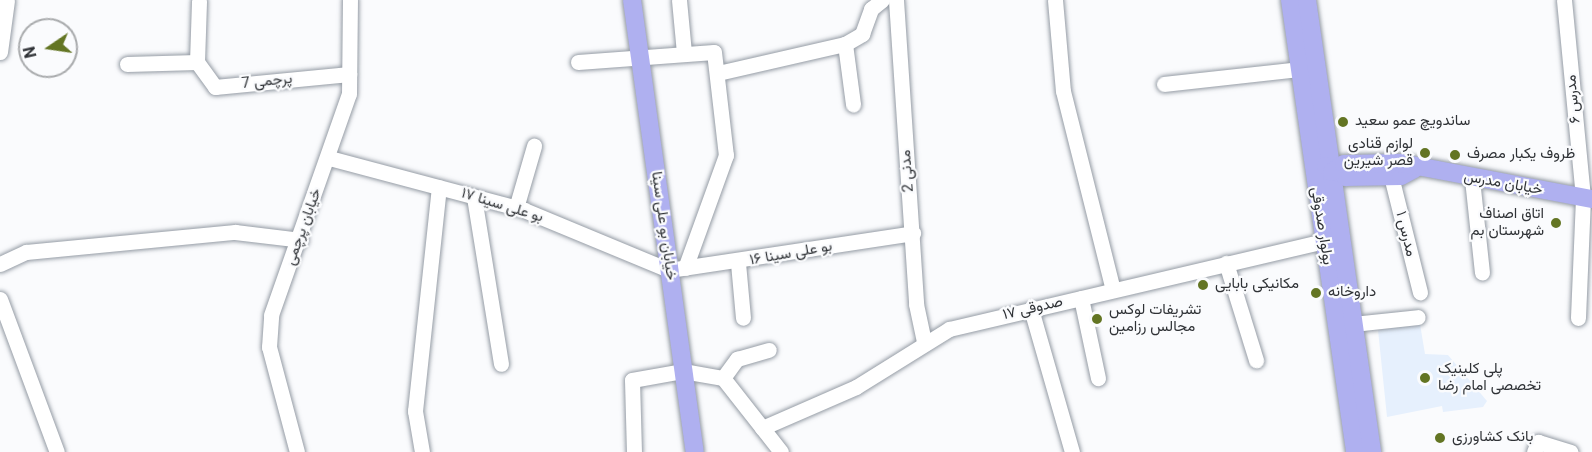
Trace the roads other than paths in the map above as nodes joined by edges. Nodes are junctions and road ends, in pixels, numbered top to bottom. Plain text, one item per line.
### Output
1 (7, 0) edge
2 (350, 0) edge
3 (632, 0) edge
4 (679, 0) edge
5 (882, 0) edge
6 (896, 0) edge
7 (1055, 0) edge
8 (1290, 0) edge
9 (1307, 0) edge
10 (1564, 0) edge
11 (199, 1) edge
12 (845, 44) junction
13 (0, 52) edge
14 (684, 53) junction
15 (640, 57) junction
16 (197, 62) junction
17 (578, 62) dead end
18 (127, 64) dead end
19 (1300, 69) junction
20 (718, 73) junction
21 (349, 74) junction
22 (1164, 84) dead end
23 (853, 104) dead end
24 (1310, 125) junction
25 (534, 146) dead end
26 (329, 158) junction
27 (1338, 168) junction
28 (1414, 169) junction
29 (1391, 176) junction
30 (1472, 179) junction
31 (439, 187) junction
32 (474, 196) junction
33 (1587, 199) edge
34 (516, 208) junction
35 (1320, 210) junction
36 (913, 233) junction
37 (301, 240) junction
38 (1324, 241) junction
39 (738, 263) junction
40 (1226, 263) junction
41 (0, 264) edge
42 (677, 269) junction
43 (1482, 272) dead end
44 (1113, 290) junction
45 (1420, 292) dead end
46 (1081, 298) junction
47 (0, 299) edge
48 (1032, 309) junction
49 (1418, 317) dead end
50 (743, 318) dead end
51 (1578, 318) dead end
52 (1353, 324) junction
53 (924, 342) junction
54 (769, 350) dead end
55 (1256, 360) dead end
56 (501, 364) dead end
57 (683, 371) junction
58 (723, 378) junction
59 (1098, 378) dead end
60 (762, 428) junction
61 (57, 452) edge
62 (297, 452) edge
63 (422, 452) edge
64 (634, 452) edge
65 (694, 452) edge
66 (781, 452) edge
67 (1072, 452) edge
68 (1355, 452) edge
69 (1372, 452) edge
70 (1534, 452) edge
71 (1570, 452) edge

1 - 13 street
2 - 21 street, خیابان پرچمی
3 - 15 main road, خیابان بو علی سینا
4 - 14 street
5 - 12 street
6 - 36 street, مدنی 2
7 - 44 street
8 - 19 main road, بولوار صدوقی
9 - 27 main road, بولوار صدوقی
10 - 33 street, مدرس ۶
11 - 16 street
12 - 20 street
12 - 23 street
14 - 15 street
14 - 20 street
15 - 17 street
15 - 42 main road, خیابان بو علی سینا
16 - 18 street
16 - 21 street, پرچمی 7
19 - 22 street
19 - 24 main road, بولوار صدوقی
20 - 42 street
21 - 26 street, خیابان پرچمی
24 - 27 main road
24 - 35 main road, بولوار صدوقی
25 - 34 street
26 - 31 street, بو علی سینا ۱۷
26 - 37 street, خیابان پرچمی
27 - 28 main road, خیابان مدرس
27 - 29 main road, خیابان مدرس
27 - 35 main road
27 - 52 main road, بولوار صدوقی
28 - 29 main road, خیابان مدرس
28 - 30 main road, خیابان مدرس
29 - 45 street, مدرس ۱
30 - 33 main road, خیابان مدرس
30 - 43 street
31 - 32 street, بو علی سینا ۱۷
31 - 63 street
32 - 34 street, بو علی سینا ۱۷
32 - 56 street
33 - 51 street, مدرس ۶
34 - 42 street, بو علی سینا ۱۷
35 - 38 main road, بولوار صدوقی
36 - 39 street, بو علی سینا ۱۶
36 - 53 street, مدنی 2
37 - 41 street
37 - 62 street, خیابان پرچمی
38 - 40 street, صدوقی ۱۷
38 - 68 main road, بولوار صدوقی
39 - 42 street, بو علی سینا ۱۶
39 - 50 street
40 - 44 street, صدوقی ۱۷
40 - 55 street
42 - 57 main road, خیابان بو علی سینا
44 - 46 street, صدوقی ۱۷
46 - 48 street, صدوقی ۱۷
46 - 59 street
47 - 61 street
48 - 53 street, صدوقی ۱۷
48 - 67 street
49 - 52 street
52 - 69 main road, بولوار صدوقی
53 - 60 street, صدوقی ۱۷
54 - 58 street
57 - 58 street
57 - 64 street
57 - 65 main road, خیابان بو علی سینا
58 - 60 street
60 - 66 street
70 - 71 street

